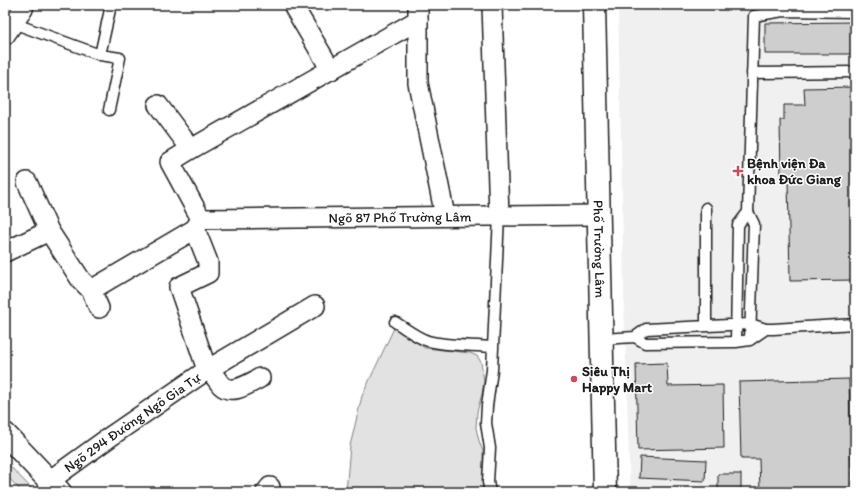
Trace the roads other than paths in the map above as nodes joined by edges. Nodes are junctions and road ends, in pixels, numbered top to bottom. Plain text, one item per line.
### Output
1 (24, 5) edge
2 (111, 5) edge
3 (295, 5) edge
4 (492, 5) edge
5 (594, 5) edge
6 (418, 12) edge
7 (855, 12) edge
8 (9, 29) edge
9 (100, 55) junction
10 (331, 70) junction
11 (855, 72) edge
12 (752, 73) junction
13 (158, 105) dead end
14 (108, 110) dead end
15 (191, 149) junction
16 (28, 182) dead end
17 (706, 208) dead end
18 (748, 212) junction
19 (599, 215) junction
20 (445, 216) junction
21 (500, 216) junction
22 (198, 224) junction
23 (49, 231) junction
24 (5, 252) edge
25 (92, 290) junction
26 (315, 306) dead end
27 (99, 308) dead end
28 (395, 322) dead end
29 (735, 324) junction
30 (750, 324) junction
31 (855, 324) edge
32 (706, 326) junction
33 (766, 329) junction
34 (635, 337) junction
35 (602, 339) junction
36 (750, 340) junction
37 (736, 342) junction
38 (493, 347) junction
39 (208, 370) junction
40 (260, 378) dead end
41 (5, 434) edge
42 (54, 486) edge
43 (490, 492) edge
44 (605, 492) edge

1 - 8 street
2 - 9 lane
3 - 10 street
4 - 21 street
5 - 19 main road, Phố Trường Lâm
6 - 10 street
6 - 20 street
7 - 12 lane
8 - 9 lane
9 - 14 lane
10 - 15 street
11 - 12 lane
12 - 18 lane
13 - 15 street
15 - 22 street
16 - 23 street
17 - 32 lane
18 - 29 lane
18 - 30 lane
19 - 21 street, Ngõ 87 Phố Trường Lâm
19 - 35 main road, Phố Trường Lâm
20 - 21 street, Ngõ 87 Phố Trường Lâm
20 - 22 street, Ngõ 87 Phố Trường Lâm
21 - 38 lane
22 - 25 street
22 - 39 street, Ngõ 294 Đường Ngô Gia Tự
23 - 24 street
23 - 25 street
25 - 27 street
26 - 39 street
28 - 38 lane
29 - 30 lane
29 - 32 lane
29 - 37 lane
30 - 33 lane
30 - 36 lane
31 - 33 lane
32 - 34 lane
33 - 36 lane
34 - 35 lane
34 - 37 lane
35 - 44 main road, Phố Trường Lâm
36 - 37 lane
38 - 43 lane
39 - 40 street
39 - 42 street, Ngõ 294 Đường Ngô Gia Tự
41 - 42 main road

